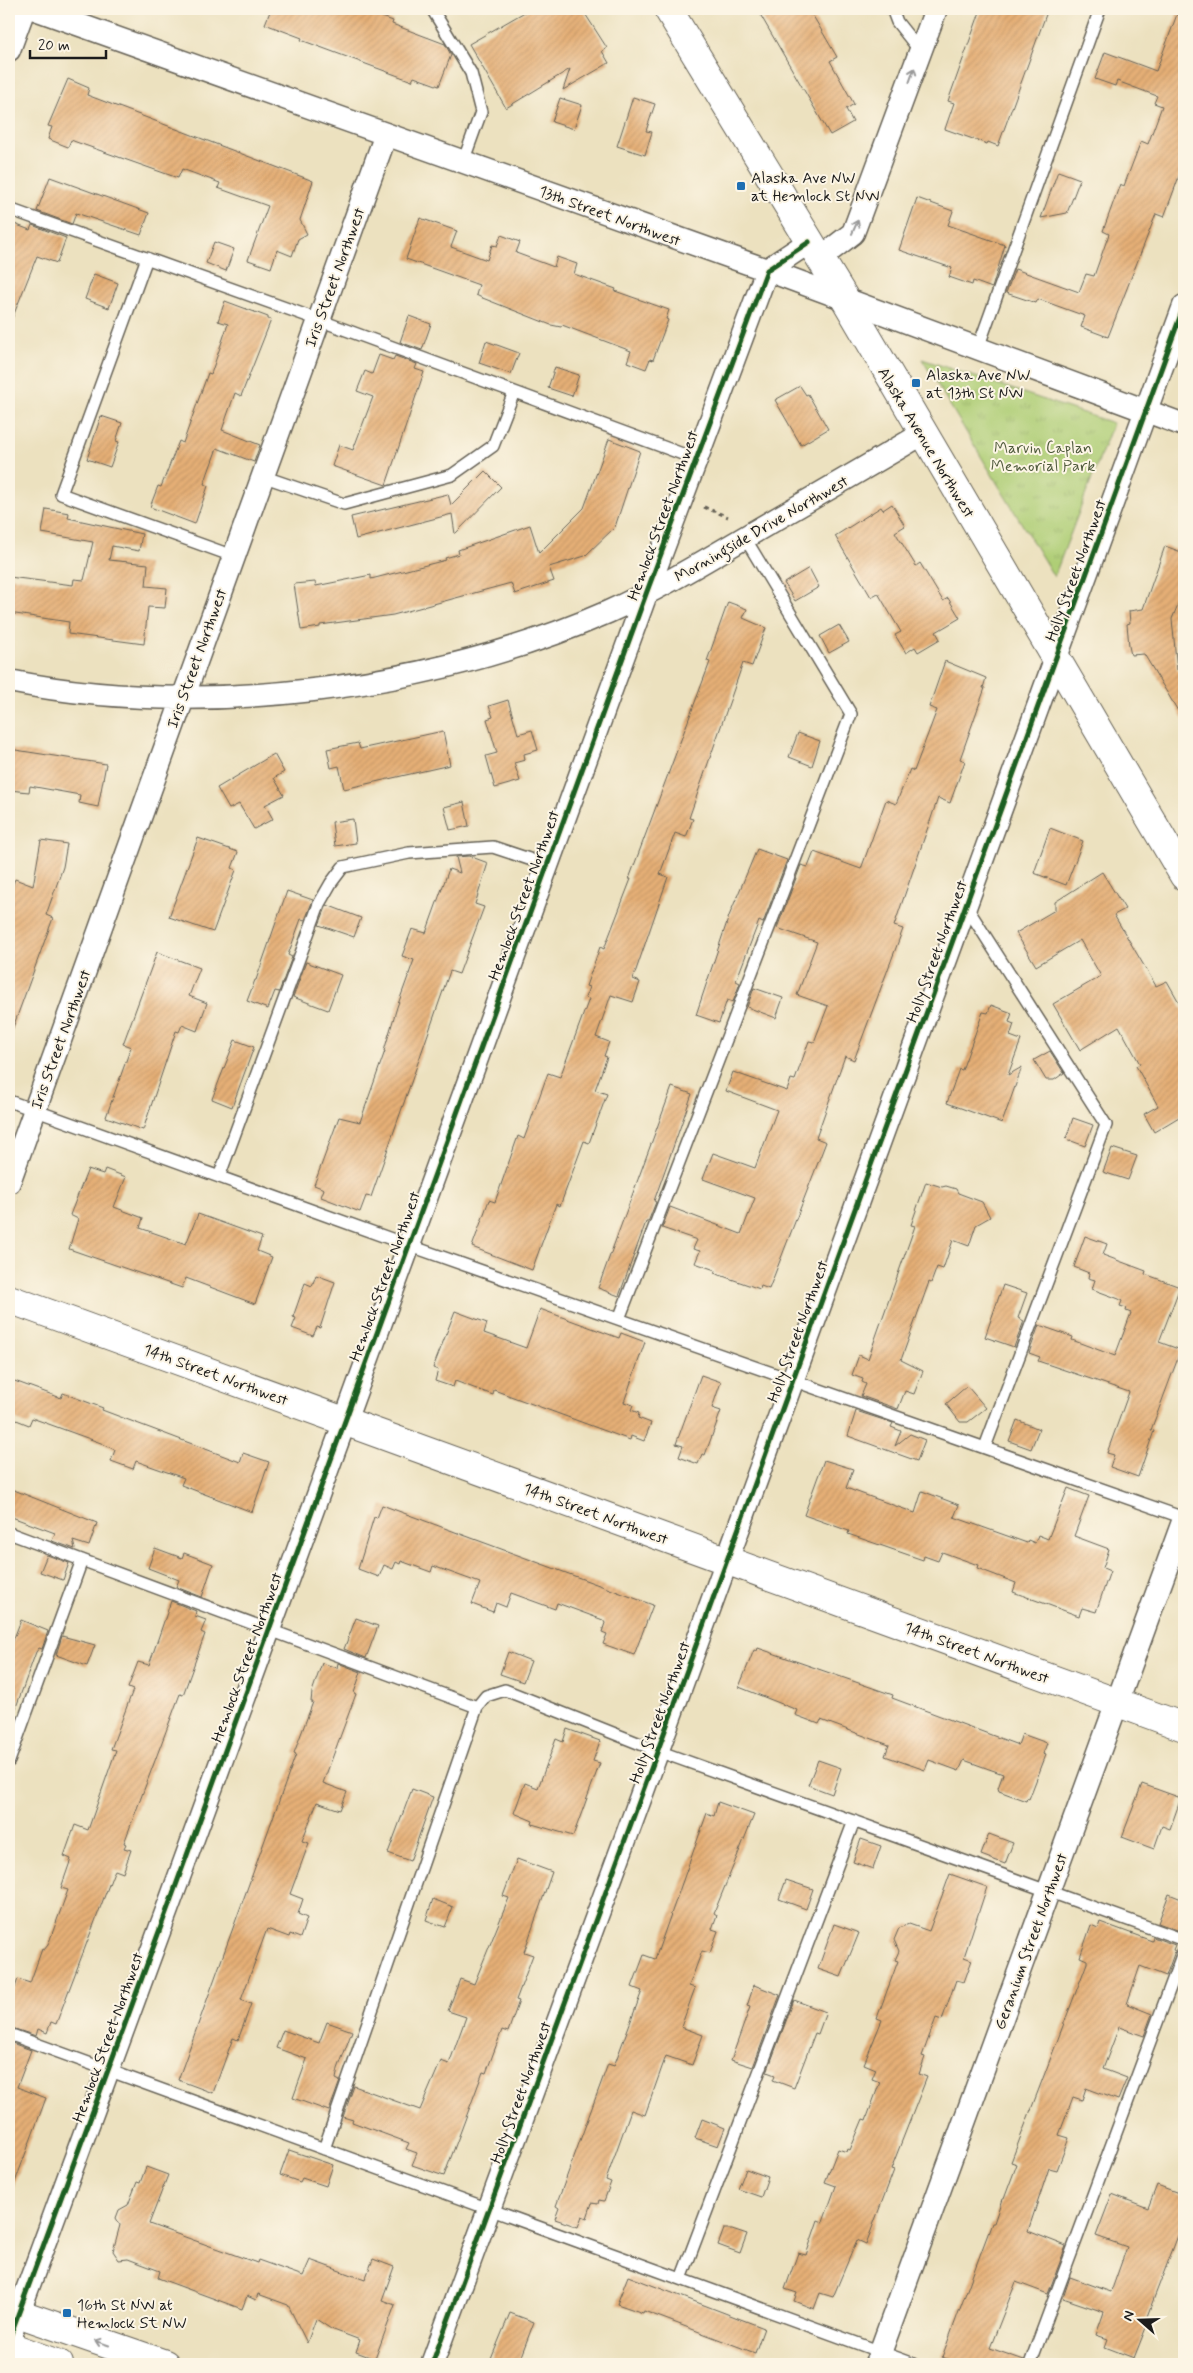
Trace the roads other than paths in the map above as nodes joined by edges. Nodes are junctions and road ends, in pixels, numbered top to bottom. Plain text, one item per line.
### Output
1 (24, 9) edge
2 (35, 9) edge
3 (432, 9) edge
4 (668, 9) edge
5 (892, 9) edge
6 (936, 9) edge
7 (1100, 9) edge
8 (9, 50) edge
9 (920, 51) junction
10 (386, 134) junction
11 (463, 162) junction
12 (9, 209) edge
13 (814, 250) junction
14 (147, 258) junction
15 (766, 270) junction
16 (845, 299) junction
17 (1184, 306) edge
18 (319, 320) junction
19 (978, 348) junction
20 (514, 392) junction
21 (1146, 410) junction
22 (1184, 425) edge
23 (922, 434) junction
24 (696, 459) junction
25 (262, 476) junction
26 (745, 538) junction
27 (233, 556) junction
28 (646, 594) junction
29 (1056, 659) junction
30 (9, 681) edge
31 (181, 699) junction
32 (547, 865) junction
33 (1184, 876) edge
34 (966, 906) junction
35 (9, 1101) edge
36 (34, 1110) junction
37 (219, 1177) junction
38 (9, 1182) edge
39 (408, 1245) junction
40 (9, 1299) edge
41 (619, 1319) junction
42 (793, 1380) junction
43 (344, 1421) junction
44 (985, 1448) junction
45 (1184, 1518) edge
46 (9, 1533) edge
47 (82, 1560) junction
48 (727, 1561) junction
49 (270, 1629) junction
50 (1117, 1702) junction
51 (477, 1707) junction
52 (1184, 1727) edge
53 (658, 1751) junction
54 (9, 1761) edge
55 (854, 1821) junction
56 (1049, 1891) junction
57 (1184, 1940) edge
58 (1184, 1950) edge
59 (9, 2034) edge
60 (108, 2071) junction
61 (324, 2149) junction
62 (490, 2209) junction
63 (681, 2279) junction
64 (13, 2311) edge
65 (9, 2339) edge
66 (9, 2346) edge
67 (879, 2358) edge
68 (59, 2364) edge
69 (165, 2364) edge
70 (432, 2364) edge
71 (914, 2364) edge
72 (1030, 2364) edge

1 - 8 street
2 - 10 street, 13th Street Northwest
3 - 11 lane
4 - 13 street, Alaska Avenue Northwest
5 - 9 lane
6 - 9 street
7 - 19 lane
13 -> 9 street
10 - 11 street, 13th Street Northwest
10 - 18 street, Iris Street Northwest
11 - 15 street, 13th Street Northwest
12 - 14 lane
13 - 15 street
13 - 16 street, Alaska Avenue Northwest
14 - 18 lane
14 - 27 lane
15 - 16 street, 13th Street Northwest
15 - 24 street, Hemlock Street Northwest
16 - 19 street, 13th Street Northwest
16 - 23 street, Alaska Avenue Northwest
17 - 21 street, Holly Street Northwest
18 - 20 lane
18 - 25 street, Iris Street Northwest
19 - 21 street, 13th Street Northwest
20 - 24 lane
20 - 25 lane
21 - 22 street, 13th Street Northwest
21 - 29 street, Holly Street Northwest
23 - 26 street, Morningside Drive Northwest
23 - 29 street, Alaska Avenue Northwest
24 - 28 street, Hemlock Street Northwest
25 - 27 street, Iris Street Northwest
26 - 28 street, Morningside Drive Northwest
26 - 41 lane
27 - 31 street, Iris Street Northwest
28 - 31 street, Morningside Drive Northwest
28 - 32 street, Hemlock Street Northwest
29 - 33 street, Alaska Avenue Northwest
29 - 34 street, Holly Street Northwest
30 - 31 street, Morningside Drive Northwest
31 - 36 street, Iris Street Northwest
32 - 37 lane
32 - 39 street, Hemlock Street Northwest
34 - 42 street, Holly Street Northwest
34 - 44 lane
35 - 36 lane
36 - 37 lane
36 - 38 street, Iris Street Northwest
37 - 39 lane
39 - 41 lane
39 - 43 street, Hemlock Street Northwest
40 - 43 street, 14th Street Northwest
41 - 42 lane
42 - 44 lane
42 - 48 street, Holly Street Northwest
43 - 48 street, 14th Street Northwest
43 - 49 street, Hemlock Street Northwest
44 - 45 lane
45 - 50 street, Geranium Street Northwest
46 - 47 lane
47 - 49 lane
47 - 54 lane
48 - 50 street, 14th Street Northwest
48 - 53 street, Holly Street Northwest
49 - 51 lane
49 - 60 street, Hemlock Street Northwest
50 - 52 street, 14th Street Northwest
50 - 56 street, Geranium Street Northwest
51 - 53 lane
51 - 61 lane
53 - 55 lane
53 - 62 street, Holly Street Northwest
55 - 56 lane
55 - 63 lane
56 - 57 lane
56 - 67 street, Geranium Street Northwest
58 - 72 lane
59 - 60 lane
60 - 61 lane
60 - 64 street, Hemlock Street Northwest
61 - 62 lane
62 - 63 lane
62 - 70 street, Holly Street Northwest
63 - 67 lane
64 - 65 street, Hemlock Street Northwest
69 -> 64 street
66 - 68 street
67 - 71 lane

